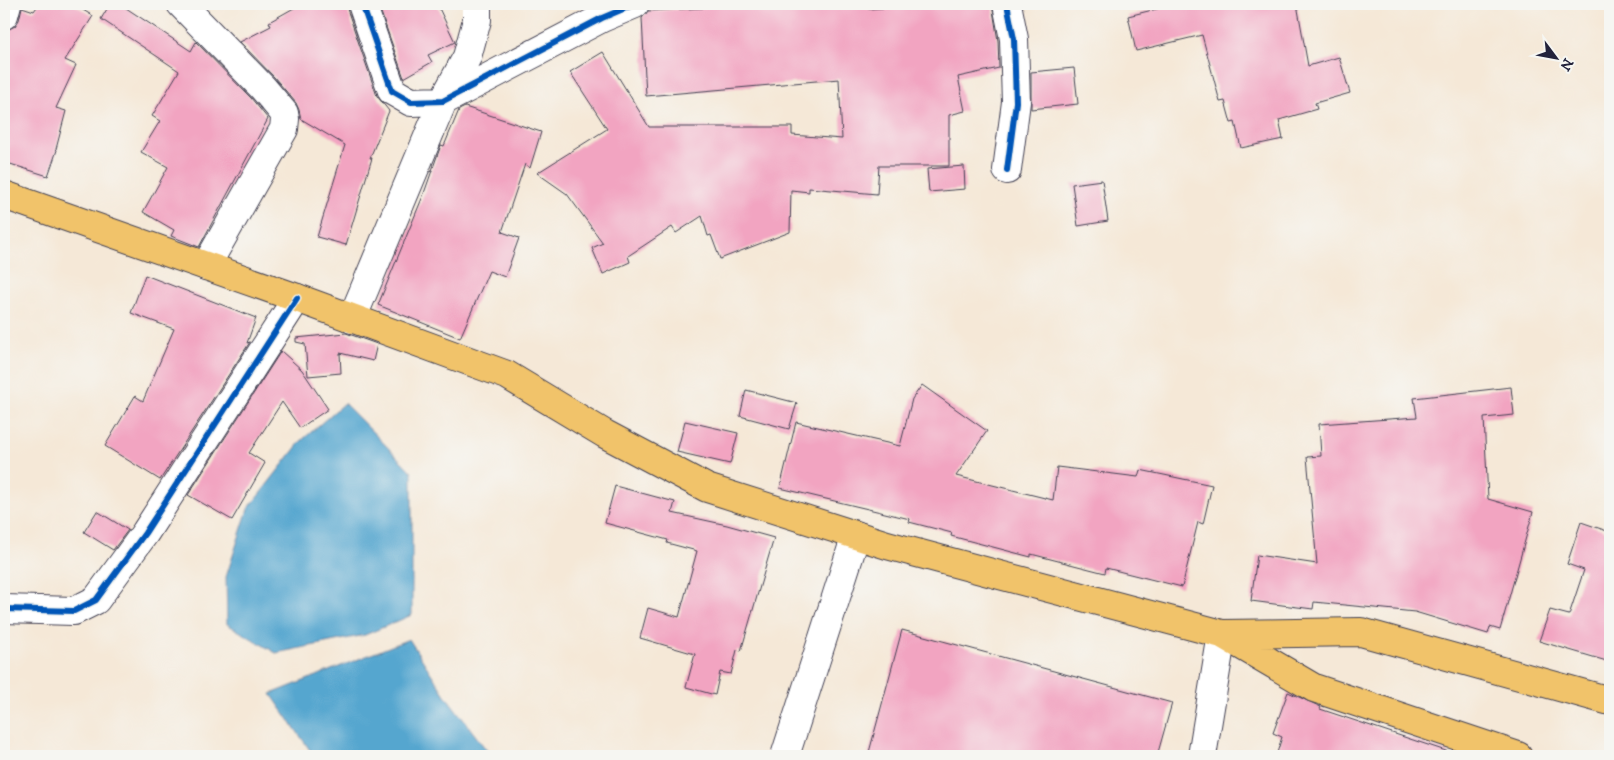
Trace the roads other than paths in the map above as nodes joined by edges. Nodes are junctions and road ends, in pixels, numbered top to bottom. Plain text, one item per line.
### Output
1 (7, 4) edge
2 (181, 4) edge
3 (362, 4) edge
4 (477, 4) edge
5 (635, 4) edge
6 (1007, 4) edge
7 (4, 15) edge
8 (443, 101) junction
9 (1007, 170) dead end
10 (4, 195) edge
11 (206, 266) junction
12 (297, 298) junction
13 (352, 319) junction
14 (856, 535) junction
15 (4, 609) edge
16 (1222, 634) junction
17 (1610, 701) edge
18 (785, 756) edge
19 (1202, 756) edge
20 (1518, 756) edge

1 - 7 street
2 - 11 street
3 - 8 street
4 - 8 street
5 - 8 street
6 - 9 street
8 - 13 street
10 - 11 main road
11 - 12 main road
12 - 13 main road
12 - 15 street
13 - 14 main road
14 - 16 main road
14 - 18 street
16 - 17 main road
16 - 19 street
16 - 20 main road

